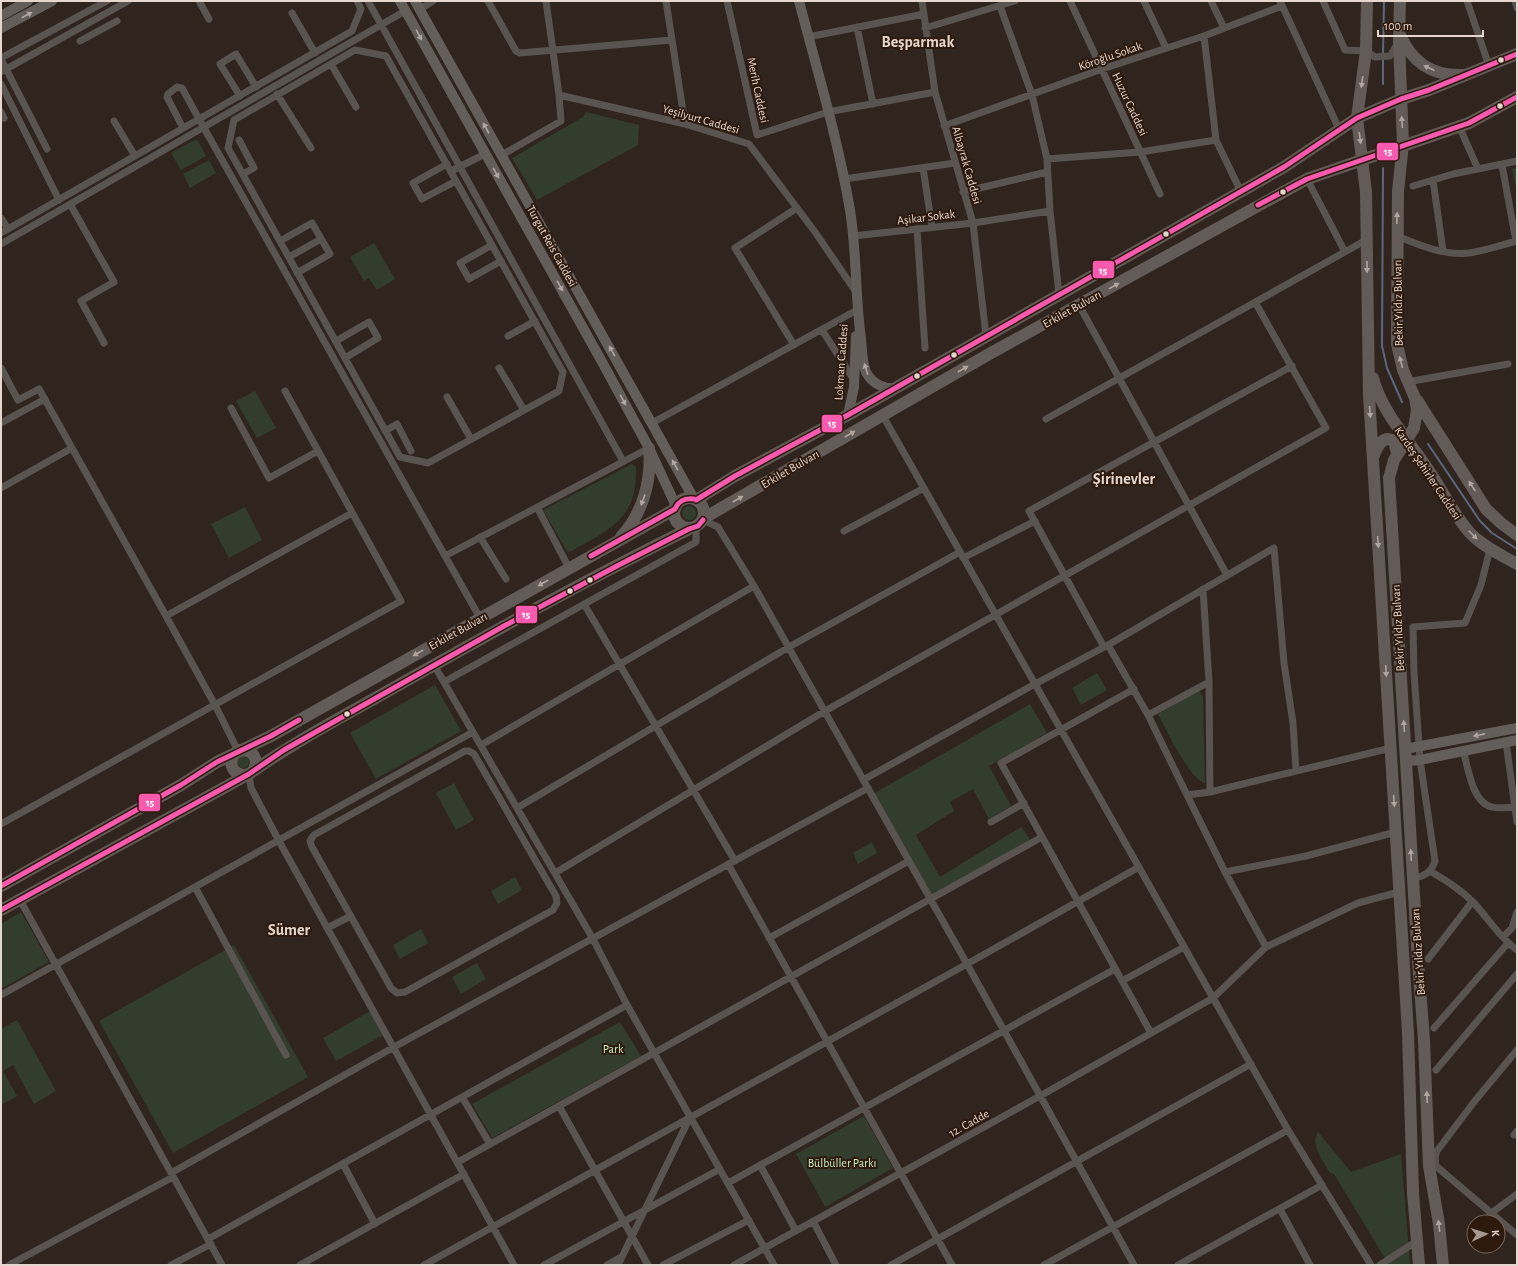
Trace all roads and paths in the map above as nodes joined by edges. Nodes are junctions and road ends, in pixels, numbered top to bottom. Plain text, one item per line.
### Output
1 (28, 1) edge
2 (52, 1) edge
3 (107, 1) edge
4 (128, 1) edge
5 (199, 1) edge
6 (357, 1) edge
7 (368, 1) edge
8 (400, 1) edge
9 (433, 1) edge
10 (488, 1) edge
11 (546, 1) edge
12 (666, 1) edge
13 (728, 1) edge
14 (799, 1) edge
15 (922, 1) edge
16 (1015, 1) edge
17 (1070, 1) edge
18 (1144, 1) edge
19 (1211, 1) edge
20 (1323, 1) edge
21 (1367, 1) edge
22 (1400, 1) edge
23 (1466, 1) edge
24 (1515, 1) edge
25 (1281, 3) edge
26 (418, 5) edge
27 (1000, 6) junction
28 (1517, 8) edge
29 (405, 11) junction
30 (292, 13) dead end
31 (924, 14) junction
32 (1, 16) edge
33 (208, 19) dead end
34 (93, 21) junction
35 (117, 21) dead end
36 (380, 25) junction
37 (857, 27) junction
38 (1, 28) edge
39 (926, 28) junction
40 (1224, 28) junction
41 (98, 31) junction
42 (808, 36) junction
43 (1204, 36) junction
44 (1399, 37) junction
45 (672, 40) junction
46 (80, 41) dead end
47 (1166, 48) junction
48 (553, 51) junction
49 (315, 53) junction
50 (1371, 54) junction
51 (1517, 54) edge
52 (1, 59) edge
53 (331, 64) junction
54 (1489, 66) junction
55 (1102, 69) junction
56 (4, 70) edge
57 (1467, 74) junction
58 (1, 84) edge
59 (256, 86) junction
60 (935, 92) junction
61 (278, 94) junction
62 (1032, 94) junction
63 (559, 95) junction
64 (240, 96) junction
65 (1517, 97) edge
66 (1401, 99) junction
67 (873, 104) junction
68 (356, 107) dead end
69 (828, 112) junction
70 (199, 118) junction
71 (1357, 118) junction
72 (114, 122) dead end
73 (685, 124) junction
74 (944, 126) junction
75 (1459, 126) junction
76 (204, 127) junction
77 (183, 128) junction
78 (1339, 129) junction
79 (38, 131) junction
80 (757, 135) junction
81 (1430, 136) junction
82 (28, 137) junction
83 (238, 140) dead end
84 (1216, 140) junction
85 (749, 144) junction
86 (1403, 144) junction
87 (312, 148) dead end
88 (47, 149) dead end
89 (1140, 152) junction
90 (485, 154) junction
91 (502, 155) junction
92 (135, 156) junction
93 (1046, 159) junction
94 (1363, 159) junction
95 (1517, 161) edge
96 (447, 164) junction
97 (955, 164) junction
98 (1502, 165) junction
99 (459, 167) junction
100 (1401, 167) junction
101 (923, 168) junction
102 (1478, 169) junction
103 (451, 171) junction
104 (1047, 172) junction
105 (243, 174) junction
106 (1307, 178) junction
107 (844, 180) junction
108 (1433, 180) junction
109 (456, 181) junction
110 (1413, 186) dead end
111 (963, 192) junction
112 (1241, 192) junction
113 (1160, 194) dead end
114 (59, 200) junction
115 (70, 204) junction
116 (797, 208) junction
117 (1050, 212) junction
118 (1, 218) edge
119 (973, 223) junction
120 (932, 227) junction
121 (917, 229) junction
122 (4, 231) edge
123 (853, 236) junction
124 (1397, 236) junction
125 (321, 239) junction
126 (1368, 239) junction
127 (280, 241) junction
128 (1517, 241) edge
129 (1, 244) edge
130 (492, 245) junction
131 (1443, 251) junction
132 (1345, 252) junction
133 (289, 257) junction
134 (502, 261) junction
135 (297, 273) junction
136 (857, 294) junction
137 (1059, 294) junction
138 (1255, 302) junction
139 (1078, 305) junction
140 (857, 310) junction
141 (535, 321) junction
142 (822, 330) junction
143 (508, 336) dead end
144 (986, 336) junction
145 (336, 341) junction
146 (104, 343) dead end
147 (794, 345) junction
148 (925, 348) dead end
149 (345, 358) junction
150 (1369, 359) junction
151 (1508, 364) dead end
152 (1292, 366) junction
153 (1, 368) edge
154 (499, 368) dead end
155 (1119, 378) junction
156 (854, 381) junction
157 (1407, 382) junction
158 (896, 388) junction
159 (285, 391) dead end
160 (447, 397) dead end
161 (1415, 398) junction
162 (45, 399) junction
163 (231, 408) dead end
164 (524, 410) junction
165 (848, 415) junction
166 (883, 416) junction
167 (1046, 419) dead end
168 (1, 422) edge
169 (652, 423) junction
170 (385, 431) junction
171 (471, 439) junction
172 (1408, 440) junction
173 (1154, 442) junction
174 (72, 448) junction
175 (649, 448) junction
176 (318, 451) junction
177 (411, 451) dead end
178 (1398, 452) junction
179 (1373, 457) junction
180 (623, 461) junction
181 (1, 488) edge
182 (924, 488) junction
183 (695, 499) junction
184 (1189, 505) junction
185 (537, 507) junction
186 (675, 508) junction
187 (352, 513) junction
188 (1035, 521) junction
189 (698, 524) junction
190 (844, 531) dead end
191 (1517, 535) edge
192 (480, 537) junction
193 (617, 542) junction
194 (1490, 549) junction
195 (962, 555) junction
196 (445, 556) junction
197 (1517, 564) edge
198 (569, 568) junction
199 (1065, 575) junction
200 (1227, 575) junction
201 (506, 579) dead end
202 (754, 586) junction
203 (1203, 589) junction
204 (584, 604) junction
205 (995, 614) junction
206 (166, 616) junction
207 (480, 618) junction
208 (1106, 646) junction
209 (789, 647) junction
210 (434, 665) junction
211 (619, 665) junction
212 (444, 682) junction
213 (1209, 682) junction
214 (1035, 684) junction
215 (1134, 689) junction
216 (215, 705) junction
217 (825, 711) junction
218 (1148, 715) junction
219 (655, 726) junction
220 (1517, 728) edge
221 (1061, 730) junction
222 (473, 732) junction
223 (1517, 740) edge
224 (1506, 742) junction
225 (481, 745) junction
226 (1419, 746) junction
227 (1391, 748) junction
228 (1463, 750) junction
229 (238, 751) junction
230 (1405, 755) junction
231 (1420, 760) junction
232 (1296, 770) junction
233 (249, 773) junction
234 (863, 780) junction
235 (868, 788) junction
236 (693, 790) junction
237 (1210, 792) junction
238 (1187, 795) junction
239 (1024, 804) junction
240 (1516, 807) edge
241 (517, 808) junction
242 (990, 822) dead end
243 (1517, 822) edge
244 (1, 824) edge
245 (1396, 832) junction
246 (1042, 837) junction
247 (279, 840) junction
248 (909, 861) junction
249 (731, 863) junction
250 (1139, 867) junction
251 (1430, 871) junction
252 (1225, 872) junction
253 (555, 873) junction
254 (1413, 878) junction
255 (1, 886) edge
256 (195, 887) junction
257 (1400, 892) junction
258 (930, 898) junction
259 (20, 900) junction
260 (1078, 901) junction
261 (1472, 902) junction
262 (1, 910) edge
263 (1517, 912) edge
264 (351, 916) junction
265 (327, 928) junction
266 (593, 938) junction
267 (770, 938) junction
268 (1505, 940) junction
269 (1184, 947) junction
270 (1266, 947) junction
271 (1517, 950) edge
272 (1428, 959) dead end
273 (56, 964) junction
274 (967, 964) junction
275 (1115, 969) junction
276 (1517, 974) edge
277 (791, 976) junction
278 (1122, 981) junction
279 (1, 995) edge
280 (1213, 998) junction
281 (627, 1005) junction
282 (1434, 1028) dead end
283 (1004, 1030) junction
284 (1151, 1033) junction
285 (827, 1041) junction
286 (394, 1047) junction
287 (1517, 1050) edge
288 (654, 1053) junction
289 (286, 1055) dead end
290 (1251, 1064) junction
291 (1436, 1070) dead end
292 (1040, 1096) junction
293 (462, 1097) junction
294 (559, 1106) junction
295 (864, 1107) junction
296 (432, 1115) junction
297 (690, 1117) junction
298 (1288, 1130) junction
299 (490, 1144) junction
300 (458, 1162) junction
301 (1076, 1162) junction
302 (343, 1164) junction
303 (760, 1165) junction
304 (1433, 1166) junction
305 (720, 1169) junction
306 (595, 1170) junction
307 (901, 1173) junction
308 (464, 1174) junction
309 (172, 1175) junction
310 (728, 1183) junction
311 (1322, 1185) junction
312 (1517, 1194) edge
313 (1280, 1209) junction
314 (645, 1210) junction
315 (1490, 1214) joint
316 (749, 1220) junction
317 (624, 1221) junction
318 (812, 1221) junction
319 (376, 1224) junction
320 (493, 1227) junction
321 (1112, 1227) junction
322 (1506, 1227) edge
323 (796, 1230) junction
324 (632, 1236) junction
325 (1517, 1236) edge
326 (938, 1240) junction
327 (1417, 1241) junction
328 (209, 1242) junction
329 (765, 1248) junction
330 (622, 1257) junction
331 (9, 1265) edge
332 (171, 1265) edge
333 (222, 1265) edge
334 (300, 1265) edge
335 (424, 1265) edge
336 (514, 1265) edge
337 (544, 1265) edge
338 (608, 1265) edge
339 (618, 1265) edge
340 (648, 1265) edge
341 (663, 1265) edge
342 (734, 1265) edge
343 (774, 1265) edge
344 (836, 1265) edge
345 (891, 1265) edge
346 (952, 1265) edge
347 (1044, 1265) edge
348 (1134, 1265) edge
349 (1178, 1265) edge
350 (1310, 1265) edge
351 (1371, 1265) edge
352 (1380, 1265) edge
353 (1418, 1265) edge
354 (1442, 1265) edge

1 - 32 street
38 -> 2 street
3 - 52 street
4 - 34 street
5 - 33 street
6 - 49 street
7 - 36 street
8 - 29 street, Turgut Reis Caddesi
9 - 26 street
10 - 48 street
11 - 48 street
12 - 45 street
13 - 80 street, Merih Caddesi
14 - 42 street
15 - 31 street, Albayrak Caddesi
16 - 27 street
17 - 55 street, Huzur Caddesi
18 - 47 street
19 - 40 street
20 - 50 street
21 - 50 main road, Bekir Yıldız Bulvarı
22 - 44 main road, Bekir Yıldız Bulvarı
23 - 54 street
24 - 28 street
25 - 40 street, Köroğlu Sokak
25 - 78 street
91 -> 26 street, Turgut Reis Caddesi
27 - 39 street
27 - 62 street
29 - 36 street
29 -> 90 street, Turgut Reis Caddesi
30 - 49 street
31 - 37 street
31 - 39 street, Albayrak Caddesi
34 - 41 street
34 - 56 street
35 - 41 street
36 - 76 street
36 - 99 street
37 - 42 street
37 - 67 street
39 - 60 street, Albayrak Caddesi
40 - 43 street, Köroğlu Sokak
41 - 46 street
42 - 69 street
43 - 47 street, Köroğlu Sokak
43 - 84 street
44 - 50 street
57 -> 44 main road
44 - 66 main road, Bekir Yıldız Bulvarı
45 - 48 street
45 - 73 street
47 - 55 street, Köroğlu Sokak
48 - 63 street
49 - 59 street
50 -> 71 main road, Bekir Yıldız Bulvarı
51 - 54 main road, Erkilet Bulvarı
52 - 56 street
53 - 61 street
53 - 68 street
53 - 96 street
54 - 57 main road, Erkilet Bulvarı
55 - 62 street, Köroğlu Sokak
55 - 89 street, Huzur Caddesi
56 - 79 street
57 - 66 main road, Erkilet Bulvarı
58 - 82 street
59 - 64 street
59 - 64 street
60 - 67 street, Merih Caddesi
60 - 74 street, Albayrak Caddesi
61 - 87 street
61 - 105 street
62 - 74 street, Köroğlu Sokak
62 - 93 street
63 - 73 street, Yeşilyurt Caddesi
63 - 91 street
64 - 70 street
65 - 75 main road, Erkilet Bulvarı
66 - 71 main road, Erkilet Bulvarı
86 -> 66 main road, Bekir Yıldız Bulvarı
67 - 69 street, Merih Caddesi
69 - 80 street, Merih Caddesi
69 - 107 street
70 - 76 street
70 - 77 street
70 - 77 street
71 - 78 main road, Erkilet Bulvarı
71 -> 94 main road, Bekir Yıldız Bulvarı
72 - 92 street
73 - 85 street, Yeşilyurt Caddesi
74 - 97 street, Albayrak Caddesi
75 - 81 main road, Erkilet Bulvarı
75 - 102 street
76 - 115 street
76 - 196 street
77 - 92 street
78 - 112 main road, Erkilet Bulvarı
79 - 82 street
79 - 88 street
80 - 85 street
81 - 86 main road, Erkilet Bulvarı
81 - 100 main road
82 - 114 street
83 - 105 street
84 - 89 street
84 - 112 street
85 - 116 street, Yeşilyurt Caddesi
86 - 94 main road, Erkilet Bulvarı
86 - 100 main road, Bekir Yıldız Bulvarı
89 - 93 street
89 - 113 street, Huzur Caddesi
90 - 99 street
90 -> 175 street, Turgut Reis Caddesi
169 -> 91 street, Turgut Reis Caddesi
92 - 114 street
93 - 104 street
94 - 106 main road, Erkilet Bulvarı
94 - 126 main road, Bekir Yıldız Bulvarı
95 - 98 street
96 - 103 street
96 - 109 street
97 - 101 street
97 - 111 street, Albayrak Caddesi
98 - 102 street
98 - 128 street
99 - 103 street
99 - 180 street
124 -> 100 main road, Bekir Yıldız Bulvarı
101 - 107 street
101 - 120 street
102 - 108 street
103 - 109 street
104 - 111 street
104 - 117 street
105 - 127 street
106 - 132 street
139 -> 106 main road, Erkilet Bulvarı
107 - 123 street
108 - 110 street
108 - 131 street
109 - 130 street
111 - 119 street, Albayrak Caddesi
112 - 137 main road, Erkilet Bulvarı
114 - 122 street
115 - 129 street
115 - 146 street
116 - 136 street, Yeşilyurt Caddesi
116 - 147 street
117 - 119 street, Aşikar Sokak
117 - 137 street
118 - 122 street
119 - 120 street, Aşikar Sokak
119 - 144 street, Albayrak Caddesi
120 - 121 street, Aşikar Sokak
121 - 123 street, Aşikar Sokak
121 - 148 street
123 - 136 street
124 - 131 street
157 -> 124 main road, Bekir Yıldız Bulvarı
125 - 127 street
125 - 133 street
125 - 135 street
126 - 132 street
126 -> 150 main road, Bekir Yıldız Bulvarı
127 - 133 street
128 - 131 street
130 - 134 street
130 - 134 street
132 - 138 street
133 - 135 street
134 - 141 street
135 - 145 street
136 - 140 street
137 - 144 main road, Erkilet Bulvarı
138 - 152 street
138 - 155 street
139 - 155 street
166 -> 139 main road, Erkilet Bulvarı
140 - 142 street
140 - 156 street, Lokman Caddesi
158 -> 140 street
141 - 143 street
141 - 164 street
142 - 147 street
142 - 156 street
144 - 158 main road, Erkilet Bulvarı
145 - 149 street
145 - 149 street
147 - 169 street
149 - 170 street
150 - 172 main road, Kardeş Şehirler Caddesi
150 -> 179 main road, Bekir Yıldız Bulvarı
151 - 157 street
152 - 173 street
152 - 184 street
153 - 162 street
154 - 164 street
155 - 167 street
155 - 173 street
156 - 165 street, Lokman Caddesi
157 - 161 main road, Bekir Yıldız Bulvarı
158 - 165 main road, Erkilet Bulvarı
159 - 176 street
160 - 171 street
161 - 172 main road, Bekir Yıldız Bulvarı
191 -> 161 main road
162 - 168 street
162 - 174 street
163 - 176 street
164 - 171 street
165 - 183 main road, Erkilet Bulvarı
166 - 182 street
189 -> 166 main road, Erkilet Bulvarı
183 -> 169 street, Turgut Reis Caddesi
170 - 171 street
170 - 177 street
172 - 178 main road, Bekir Yıldız Bulvarı
172 -> 194 main road, Kardeş Şehirler Caddesi
173 - 184 street
173 - 188 street
174 - 181 street
174 - 206 street
175 - 180 street
175 - 186 street, Turgut Reis Caddesi
175 -> 193 main road
176 - 187 street
178 - 179 main road
230 -> 178 main road, Bekir Yıldız Bulvarı
179 -> 227 main road, Bekir Yıldız Bulvarı
180 - 185 street
182 - 190 street
182 - 195 street
183 - 186 main road
183 - 189 main road
184 - 199 street
184 - 200 street
185 - 192 street
185 - 198 street
186 - 189 main road
186 - 193 main road, Erkilet Bulvarı
187 - 206 street
187 - 216 street
188 - 195 street
188 - 199 street
189 - 202 street
189 - 204 street
189 - 210 main road, Erkilet Bulvarı
192 - 196 street
192 - 201 street
193 - 198 main road, Erkilet Bulvarı
194 - 197 main road, Kardeş Şehirler Caddesi
194 - 226 street
195 - 205 street
195 - 209 street
196 - 207 street
198 -> 207 main road, Erkilet Bulvarı
199 - 205 street
199 - 208 street
200 - 203 street
200 - 232 street
202 - 209 street
202 - 211 street
203 - 208 street
203 - 213 street
204 - 211 street
204 - 212 street
205 - 214 street
205 - 217 street
206 - 216 street
207 -> 229 main road, Erkilet Bulvarı
208 - 214 street
208 - 215 street
209 - 217 street
209 - 219 street
210 - 212 street
210 - 233 main road, Erkilet Bulvarı
211 - 219 street
211 - 225 street
212 - 222 street
213 - 218 street
213 - 237 street
214 - 221 street
214 - 234 street
215 - 218 street
215 - 221 street
216 - 229 street
216 - 244 street
217 - 234 street
217 - 236 street
218 - 238 street
219 - 236 street
219 - 241 street
220 -> 226 street
221 - 239 street
221 - 250 street
222 - 225 street
222 - 247 street
223 - 224 street
224 - 228 street
224 - 240 street
225 - 241 street
226 - 230 street
226 - 231 street
227 - 232 street
227 -> 245 main road, Bekir Yıldız Bulvarı
228 - 231 street
228 - 240 street
229 - 233 main road
229 - 233 main road
229 - 255 main road, Erkilet Bulvarı
230 - 231 street
254 -> 230 main road, Bekir Yıldız Bulvarı
231 - 251 street
232 - 237 street
233 - 247 street
233 - 259 main road, Erkilet Bulvarı
234 - 235 street
235 - 248 street
235 - 249 street
236 - 249 street
236 - 253 street
237 - 238 street
238 - 252 street
239 - 242 street
239 - 246 street
240 - 243 street
241 - 253 street
245 - 252 street
245 - 257 main road, Bekir Yıldız Bulvarı
246 - 258 street
246 - 260 street
247 - 256 street
247 - 265 street
248 - 258 street
248 - 267 street
249 - 266 street
249 - 267 street
250 - 260 street
250 - 269 street
251 - 254 street
251 - 261 street
252 - 270 street
253 - 266 street
304 -> 254 main road, Bekir Yıldız Bulvarı
256 - 273 street
256 - 289 street
257 - 270 street, 12. Cadde
257 - 327 main road, Bekir Yıldız Bulvarı
258 - 274 street
258 - 277 street
259 - 262 main road, Erkilet Bulvarı
259 - 273 street
260 - 274 street
260 - 275 street
261 - 268 street
261 - 272 street
263 - 268 street
264 - 264 street
264 - 265 street
265 - 286 street
266 - 281 street
266 - 286 street
267 - 277 street
268 - 271 street
268 - 282 street
269 - 278 street
269 - 280 street
270 - 280 street, 12. Cadde
273 - 279 street
273 - 309 street
274 - 283 street
274 - 285 street
275 - 278 street
275 - 283 street
276 - 291 street
277 - 285 street
277 - 288 street
278 - 284 street
280 - 284 street, 12. Cadde
280 - 290 street
281 - 288 street
281 - 293 street
283 - 292 street
283 - 295 street
284 - 292 street, 12. Cadde
285 - 295 street
285 - 297 street
286 - 296 street
286 - 309 street
287 - 304 street
288 - 294 street
288 - 297 street
290 - 298 street
290 - 301 street
292 - 301 street
292 - 307 street, 12. Cadde
293 - 296 street
293 - 299 street
294 - 299 street
294 - 306 street
295 - 303 street
295 - 307 street
296 - 300 street
296 - 302 street
297 - 305 street
297 - 306 street
297 - 314 street
298 - 311 street
298 - 321 street
299 - 300 street
300 - 308 street
301 - 321 street
301 - 326 street
302 - 319 street
302 - 328 street
303 - 310 street
303 - 323 street
304 - 315 street
354 -> 304 main road, Bekir Yıldız Bulvarı
305 - 310 street
305 - 314 street
306 - 317 street
306 - 320 street
307 - 318 street, 12. Cadde
307 - 326 street
308 - 319 street
308 - 320 street
309 - 328 street
309 - 331 street
310 - 316 street
311 - 313 street
311 - 351 street
312 - 315 street
313 - 349 street
313 - 350 street
314 - 317 street
314 - 324 street
316 - 329 street
316 - 341 street
317 - 324 street
317 - 337 street
318 - 323 street, 12. Cadde
318 - 344 street
319 - 334 street
320 - 335 street
320 - 336 street
321 - 347 street
321 - 348 street
322 - 325 street
323 - 329 street, 12. Cadde
324 - 330 street
324 - 340 street
326 - 345 street
326 - 346 street
327 - 352 street
327 - 353 main road, Bekir Yıldız Bulvarı
328 - 332 street
328 - 333 street
329 - 342 street, 12. Cadde
329 - 343 street
330 - 338 street
330 - 339 street

